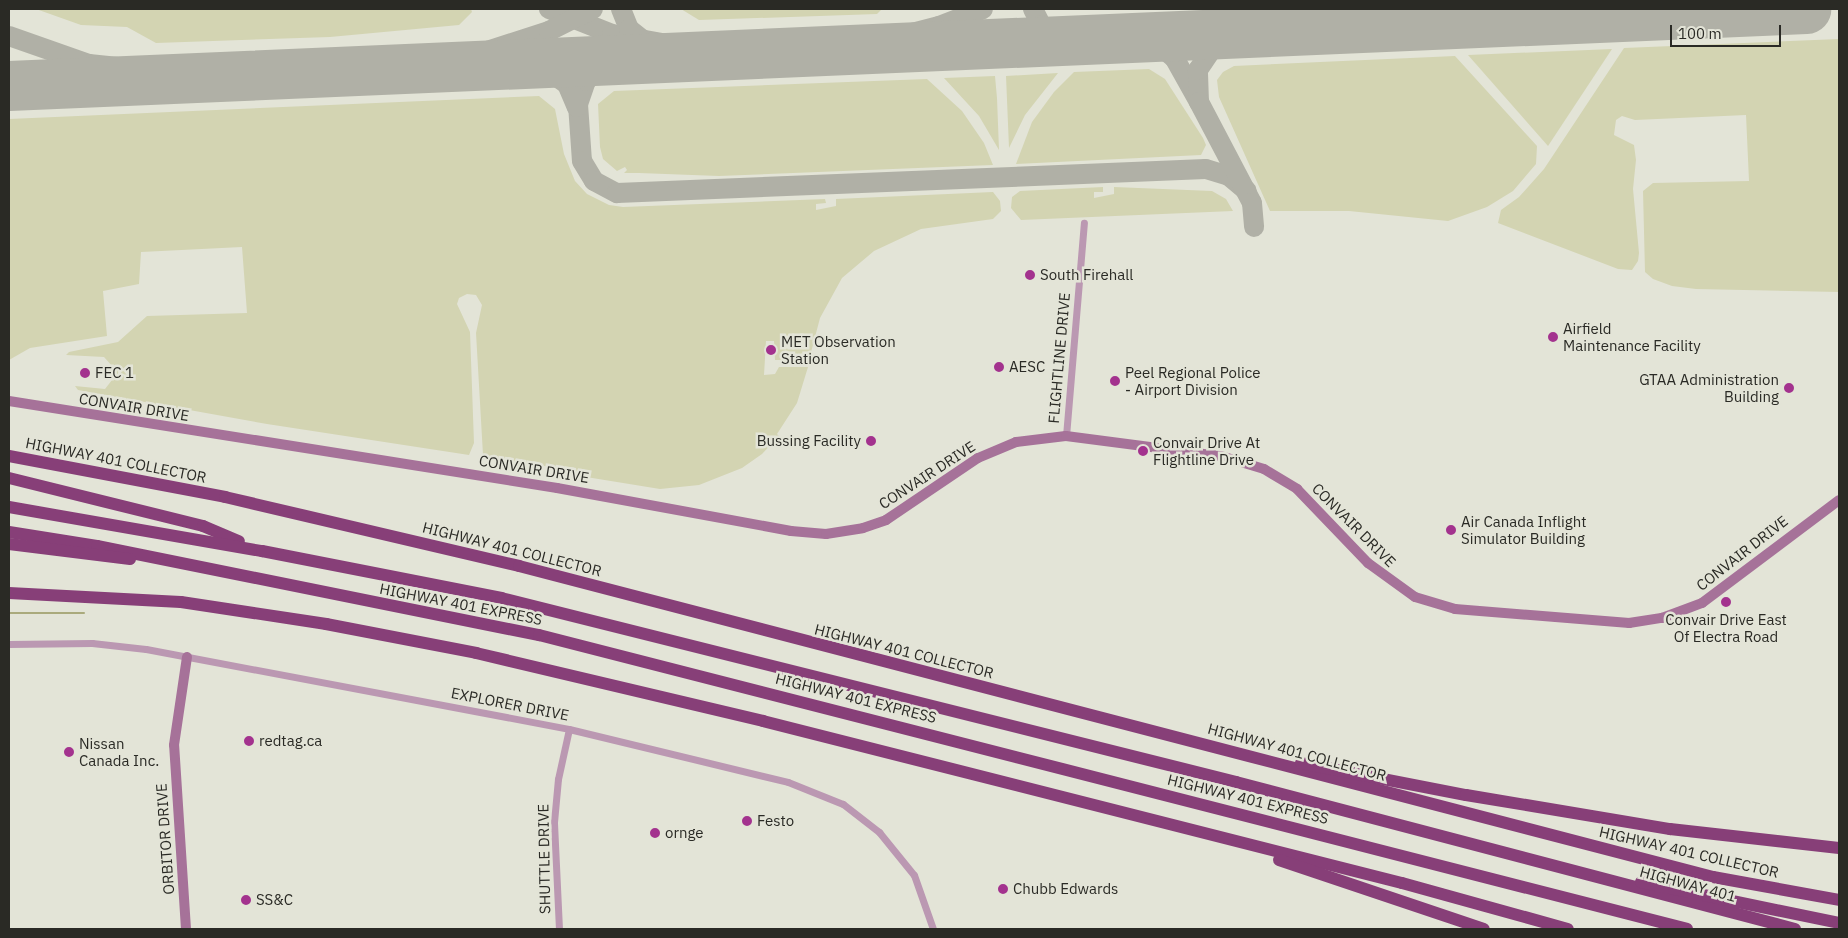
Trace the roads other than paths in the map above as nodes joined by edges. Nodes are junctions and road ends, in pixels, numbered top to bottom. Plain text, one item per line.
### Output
1 (1084, 223) dead end
2 (9, 401) edge
3 (1066, 436) junction
4 (9, 456) edge
5 (9, 478) edge
6 (1839, 500) edge
7 (9, 507) edge
8 (9, 532) edge
9 (9, 544) edge
10 (262, 551) junction
11 (151, 559) junction
12 (9, 593) edge
13 (9, 644) edge
14 (187, 658) junction
15 (569, 729) junction
16 (1225, 750) junction
17 (1221, 838) junction
18 (1839, 848) edge
19 (1572, 870) junction
20 (1788, 892) junction
21 (1839, 900) edge
22 (1839, 906) edge
23 (1839, 923) edge
24 (186, 929) edge
25 (559, 929) edge
26 (933, 929) edge
27 (1484, 929) edge
28 (1568, 929) edge
29 (1687, 929) edge
30 (1795, 929) edge

1 - 3 street, FLIGHTLINE DRIVE
2 - 3 street, CONVAIR DRIVE
3 - 6 street, CONVAIR DRIVE
4 - 16 highway, HIGHWAY 401 COLLECTOR
5 - 10 highway
7 - 10 highway, HIGHWAY 401 EXPRESS
8 - 11 highway, HIGHWAY 401 EXPRESS
9 - 11 highway
10 - 19 highway, HIGHWAY 401 EXPRESS
11 - 29 highway, HIGHWAY 401 EXPRESS
12 - 17 highway
13 - 14 street, EXPLORER DRIVE
14 - 15 street, EXPLORER DRIVE
14 - 24 street, ORBITOR DRIVE
15 - 25 street, SHUTTLE DRIVE
15 - 26 street, EXPLORER DRIVE
16 - 18 highway
16 - 20 highway, HIGHWAY 401 COLLECTOR
17 - 27 highway
17 - 28 highway
19 - 23 highway
19 - 30 highway, HIGHWAY 401
20 - 21 highway
20 - 22 highway

